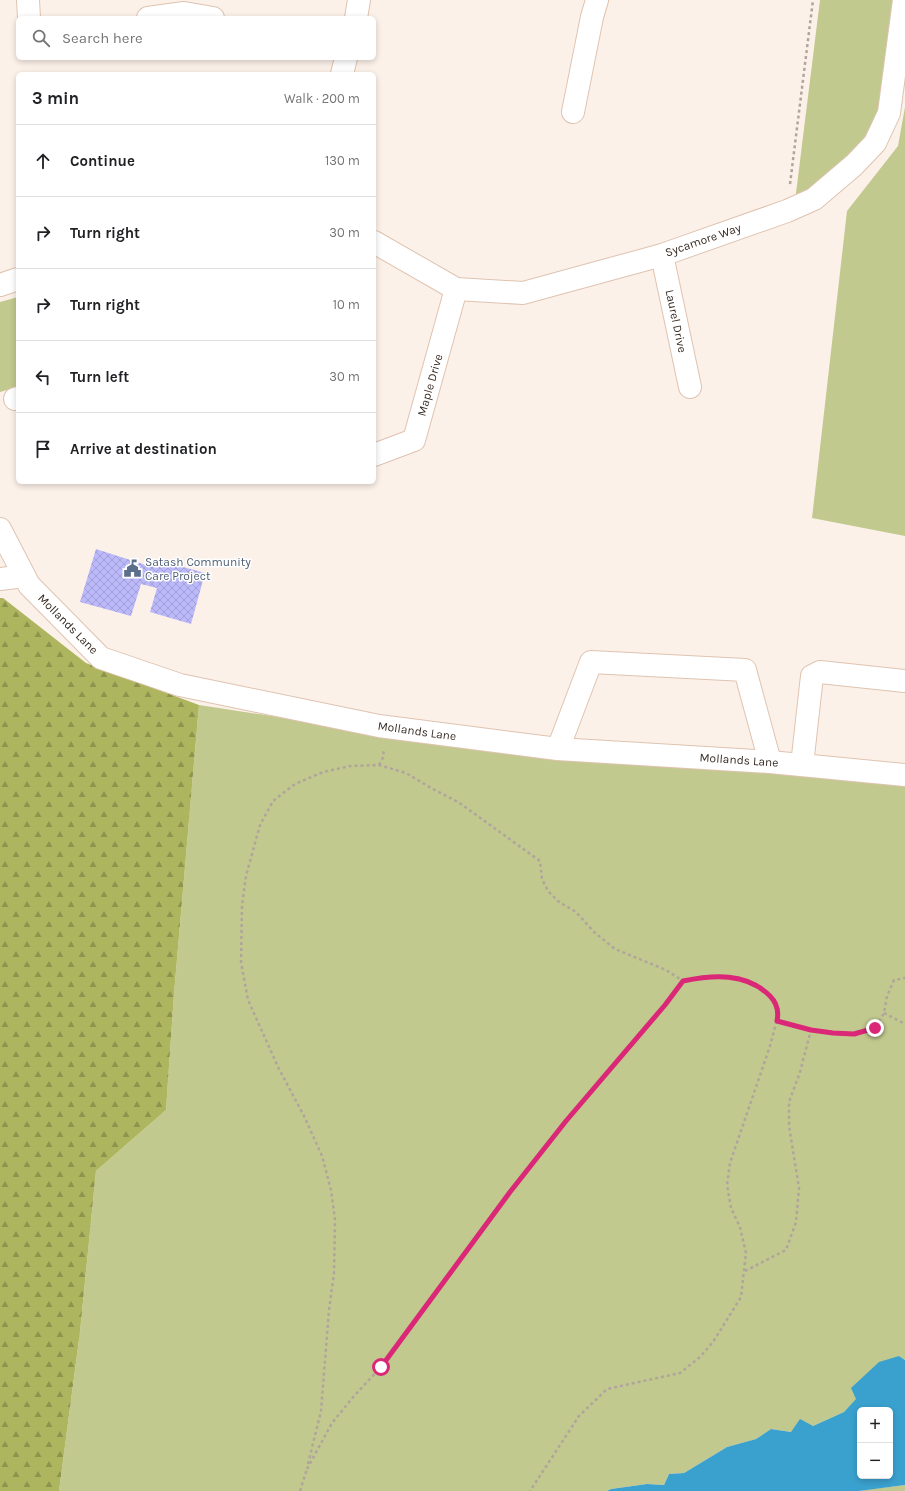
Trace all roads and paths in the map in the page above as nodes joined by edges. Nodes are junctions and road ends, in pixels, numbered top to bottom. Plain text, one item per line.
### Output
1 (28, 0) edge
2 (359, 0) edge
3 (813, 0) edge
4 (904, 0) edge
5 (595, 8) edge
6 (30, 16) edge
7 (162, 16) edge
8 (201, 16) edge
9 (356, 16) edge
10 (346, 60) edge
11 (342, 72) edge
12 (574, 112) dead end
13 (787, 211) junction
14 (376, 243) edge
15 (662, 255) junction
16 (16, 280) edge
17 (0, 285) edge
18 (456, 289) junction
19 (690, 387) dead end
20 (376, 454) edge
21 (0, 529) edge
22 (24, 576) junction
23 (0, 580) edge
24 (905, 681) edge
25 (558, 749) junction
26 (770, 762) junction
27 (802, 765) junction
28 (905, 775) edge
29 (905, 978) edge
30 (683, 981) junction
31 (884, 1013) junction
32 (777, 1021) junction
33 (905, 1024) edge
34 (811, 1030) junction
35 (745, 1272) junction
36 (307, 1469) junction
37 (300, 1491) edge
38 (530, 1491) edge

1 - 6 street
2 - 9 street
3 - 13 path
4 - 13 street, Sycamore Way
5 - 12 street
7 - 8 street
10 - 11 street
13 - 15 street, Sycamore Way
14 - 18 street, Sycamore Way
15 - 18 street, Sycamore Way
15 - 19 street, Laurel Drive
16 - 17 street
18 - 20 street, Maple Drive
21 - 22 street, Mollands Lane
22 - 23 street
22 - 25 street, Mollands Lane
24 - 27 street
25 - 26 street, Mollands Lane
25 - 26 street
26 - 27 street, Mollands Lane
27 - 28 street, Mollands Lane
29 - 31 path
30 - 32 path
30 - 36 path
30 - 36 path
31 - 33 path
31 - 34 path
32 - 34 path
32 - 35 path
34 - 35 path
35 - 38 path
36 - 37 path

